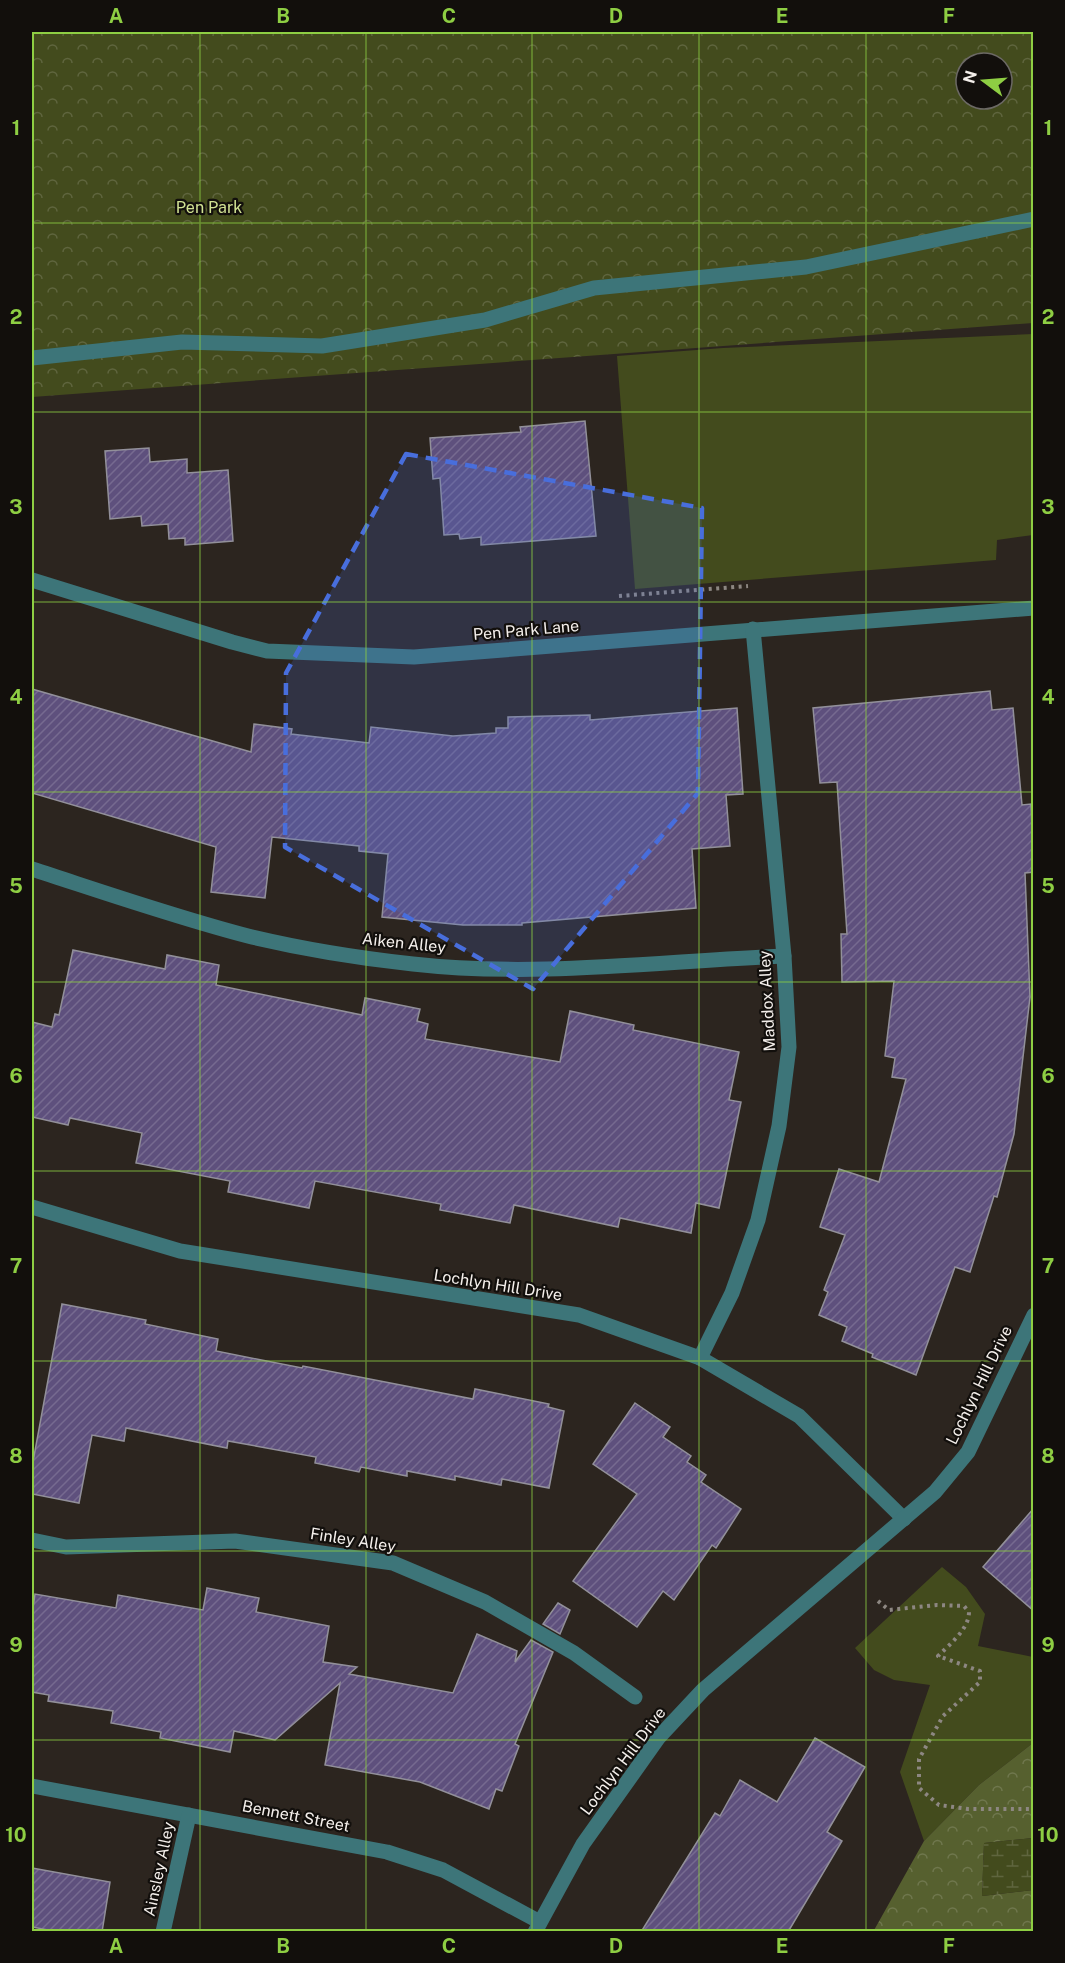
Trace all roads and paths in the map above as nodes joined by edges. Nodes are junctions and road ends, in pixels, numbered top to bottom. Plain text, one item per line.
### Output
1 (1034, 219) edge
2 (32, 358) edge
3 (32, 580) edge
4 (748, 586) dead end
5 (618, 596) dead end
6 (1034, 608) edge
7 (753, 629) junction
8 (32, 869) edge
9 (784, 956) junction
10 (32, 1208) edge
11 (1034, 1315) edge
12 (699, 1358) junction
13 (904, 1519) junction
14 (32, 1540) edge
15 (878, 1601) dead end
16 (635, 1697) dead end
17 (32, 1786) edge
18 (1034, 1809) edge
19 (189, 1815) junction
20 (538, 1927) edge
21 (163, 1932) edge

1 - 2 street
3 - 7 street, Pen Park Lane
4 - 5 path
6 - 7 street, Pen Park Lane
7 - 9 street, Maddox Alley
8 - 9 street, Aiken Alley
9 - 12 street, Maddox Alley
10 - 12 street, Lochlyn Hill Drive
11 - 13 street, Lochlyn Hill Drive
12 - 13 street, Lochlyn Hill Drive
13 - 20 street, Lochlyn Hill Drive
14 - 16 street, Finley Alley
15 - 18 path
17 - 19 street, Bennett Street
19 - 20 street, Bennett Street
19 - 21 street, Ainsley Alley

